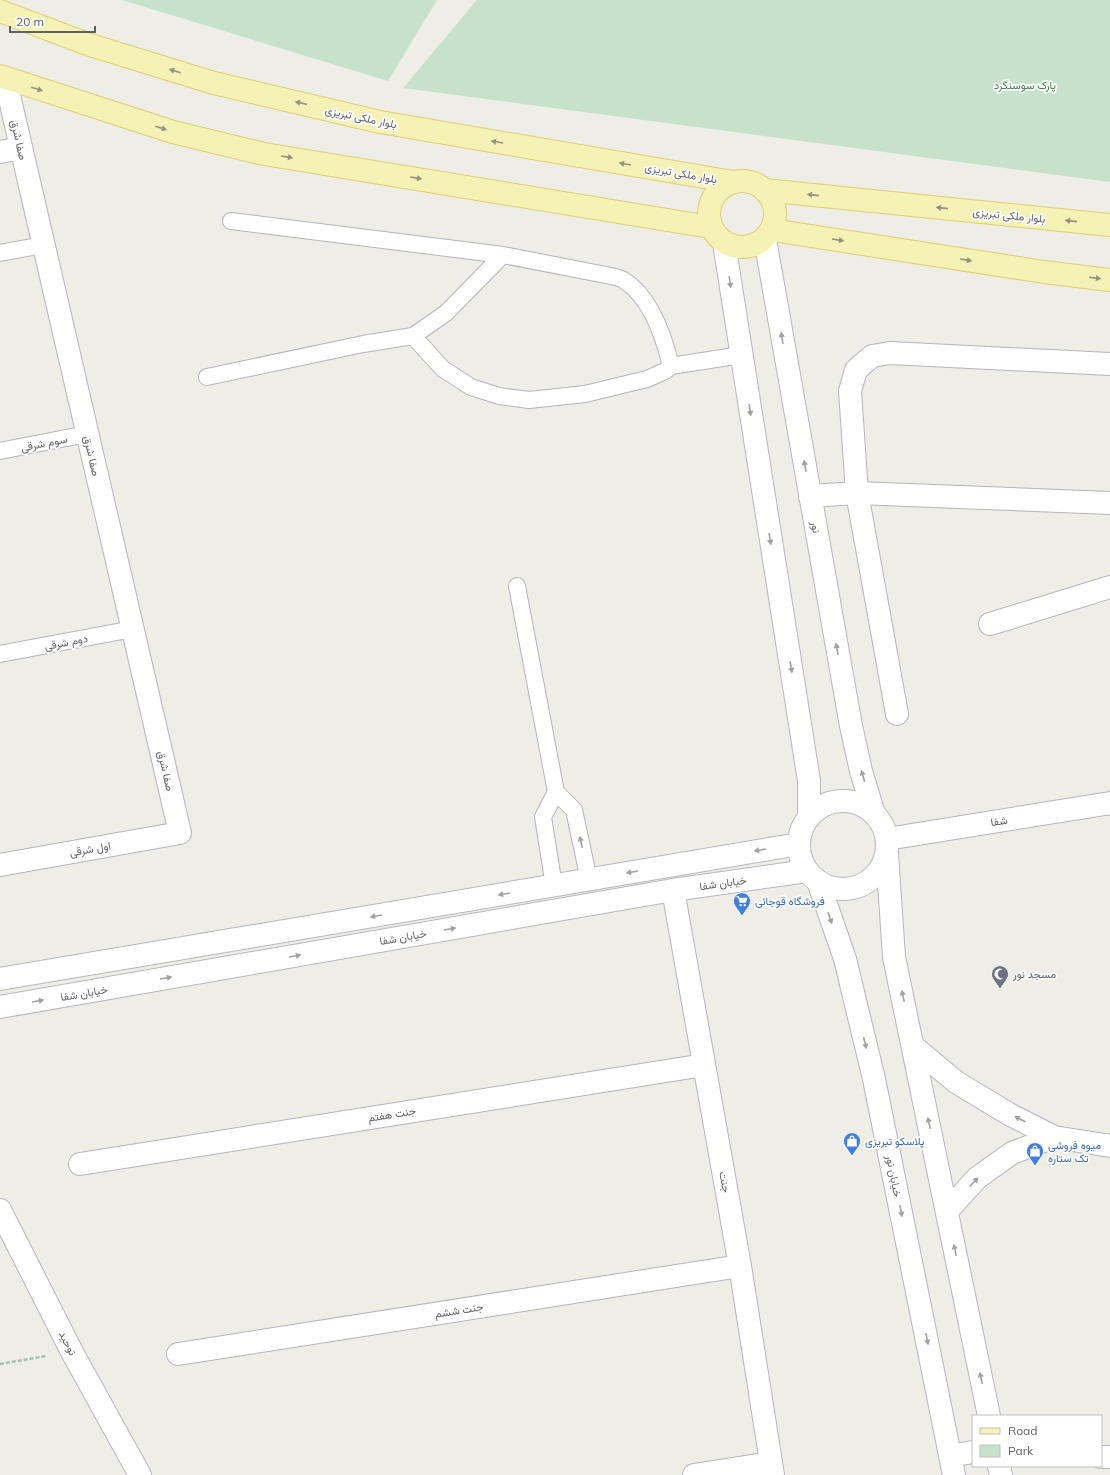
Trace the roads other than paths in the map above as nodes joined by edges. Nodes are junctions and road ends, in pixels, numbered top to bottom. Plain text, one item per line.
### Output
1 (0, 11) edge
2 (2, 77) edge
3 (10, 150) edge
4 (733, 182) junction
5 (764, 190) junction
6 (231, 221) dead end
7 (1110, 225) edge
8 (710, 227) junction
9 (768, 234) junction
10 (724, 243) junction
11 (43, 245) junction
12 (0, 253) edge
13 (503, 255) junction
14 (1110, 280) edge
15 (413, 336) junction
16 (741, 356) junction
17 (1110, 364) edge
18 (671, 366) junction
19 (207, 377) dead end
20 (87, 434) junction
21 (0, 451) edge
22 (857, 493) junction
23 (810, 496) junction
24 (1110, 503) edge
25 (517, 586) dead end
26 (1110, 587) edge
27 (990, 624) dead end
28 (133, 629) junction
29 (0, 654) edge
30 (897, 714) dead end
31 (556, 792) junction
32 (1110, 803) edge
33 (874, 814) junction
34 (809, 817) junction
35 (180, 833) joint
36 (799, 844) junction
37 (887, 846) junction
38 (0, 865) edge
39 (812, 876) junction
40 (589, 880) junction
41 (554, 886) junction
42 (673, 890) junction
43 (0, 979) edge
44 (0, 1007) edge
45 (914, 1047) junction
46 (704, 1065) junction
47 (1054, 1137) junction
48 (1110, 1146) edge
49 (80, 1164) dead end
50 (0, 1210) edge
51 (947, 1211) junction
52 (740, 1266) junction
53 (178, 1354) dead end
54 (989, 1415) edge
55 (972, 1453) edge
56 (952, 1465) edge
57 (772, 1469) edge
58 (140, 1475) edge
59 (694, 1475) edge

4 -> 1 main road, بلوار ملکى تبریزى
2 - 3 main road, صفا شرق
2 -> 8 main road
3 - 11 main road, صفا شرق
4 - 5 main road
4 - 8 main road
7 -> 5 main road, بلوار ملکى تبریزى
5 - 9 main road
6 - 13 lane
8 - 10 main road
9 - 10 main road
9 -> 14 main road
23 -> 9 main road, نور
10 -> 16 main road
11 - 12 lane
11 - 20 main road, صفا شرق
13 - 15 lane
13 - 18 lane
15 - 18 lane
15 - 19 lane
16 - 18 lane
16 -> 34 main road
17 - 22 main road
20 - 21 lane, سوم شرقی
20 - 28 main road, صفا شرق
22 - 23 main road
22 - 24 main road
22 - 30 main road
33 -> 23 main road, نور
25 - 31 lane
26 - 27 main road
28 - 29 lane, دوم شرقی
28 - 35 main road, صفا شرق
40 -> 31 lane
31 - 41 lane
32 - 37 main road, شفا
33 - 34 main road
33 - 37 main road
34 - 36 main road
35 - 38 main road, اول شرقی
36 - 39 main road
36 -> 40 main road
37 - 39 main road
45 -> 37 main road
39 - 42 main road, خیابان شفا
39 -> 56 main road, خیابان نور
40 - 41 main road
41 -> 43 main road
44 -> 42 main road, خیابان شفا
42 - 46 main road, جنت
47 -> 45 main road
51 -> 45 main road
46 - 49 main road, جنت هفتم
46 - 52 main road, جنت
47 - 48 main road
51 -> 47 main road
50 - 58 main road, توحید
54 -> 51 main road
52 - 53 main road, جنت ششم
52 - 57 main road, جنت
55 - 56 main road
57 - 59 main road

